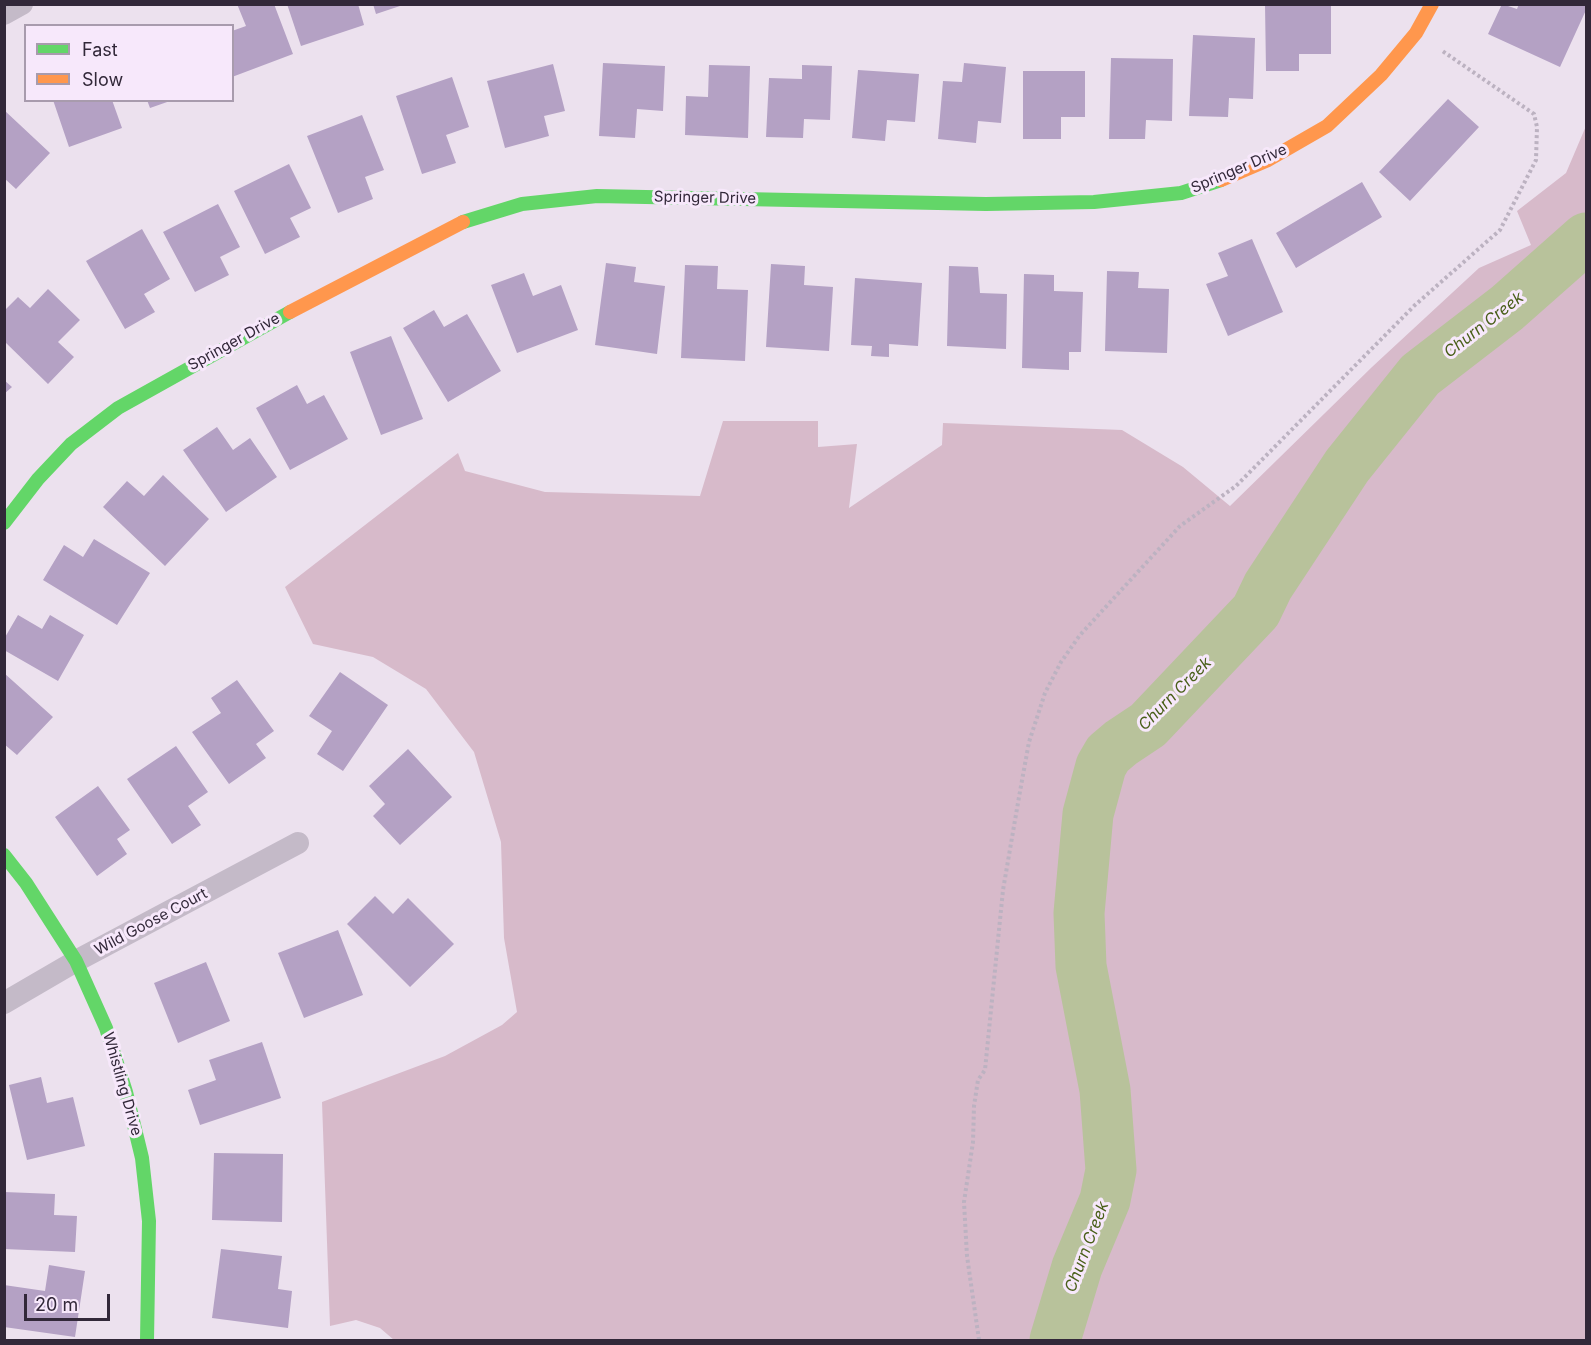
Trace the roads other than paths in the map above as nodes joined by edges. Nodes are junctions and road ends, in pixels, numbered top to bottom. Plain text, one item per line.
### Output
1 (22, 4) edge
2 (1432, 4) edge
3 (4, 14) edge
4 (4, 523) edge
5 (298, 843) dead end
6 (4, 855) edge
7 (76, 962) junction
8 (4, 1004) edge
9 (147, 1341) edge

1 - 3 street
2 - 4 street, Springer Drive
5 - 7 street, Wild Goose Court
6 - 7 street, Whistling Drive
7 - 8 street, Wild Goose Court
7 - 9 street, Whistling Drive

